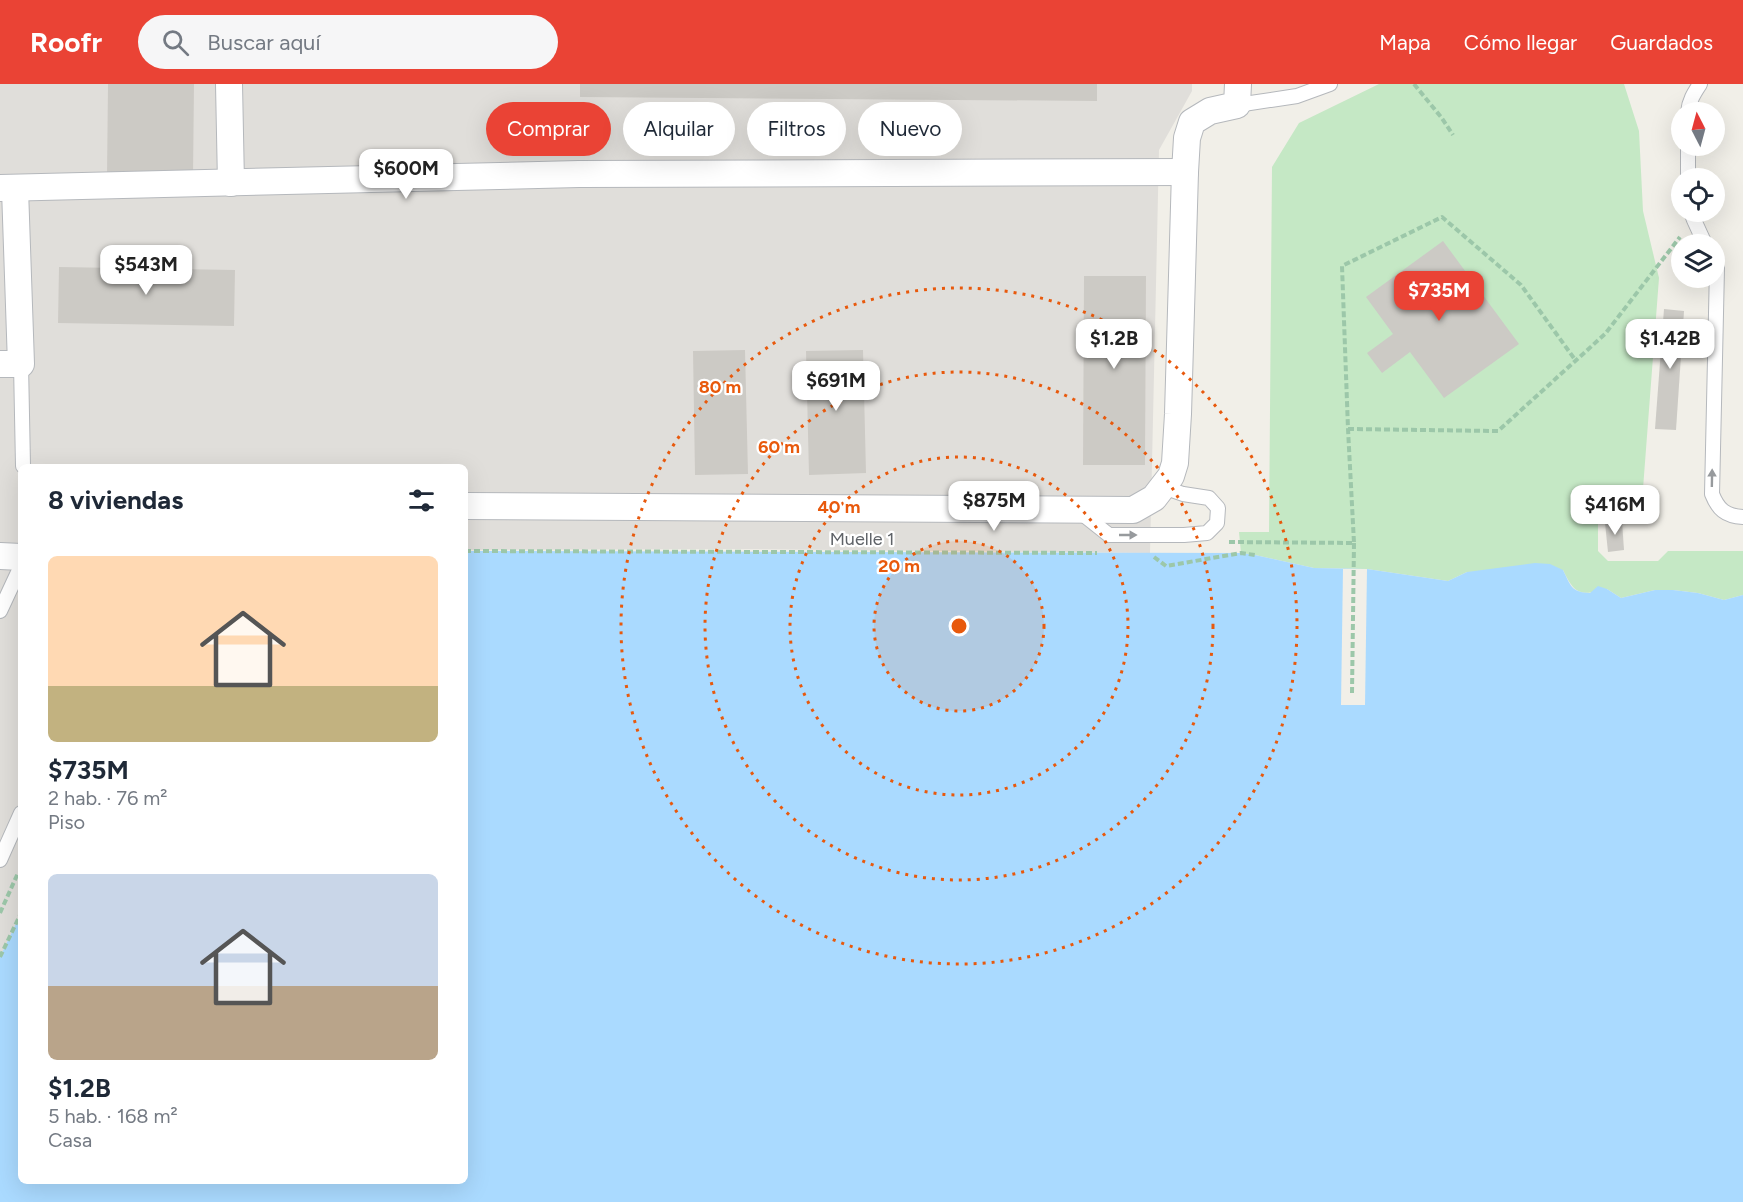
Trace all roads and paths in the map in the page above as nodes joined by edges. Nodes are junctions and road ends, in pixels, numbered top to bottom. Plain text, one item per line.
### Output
1 (229, 84) edge
2 (1330, 84) edge
3 (1414, 84) edge
4 (1700, 84) edge
5 (1238, 94) edge
6 (1690, 102) edge
7 (1453, 135) dead end
8 (1185, 172) junction
9 (231, 183) junction
10 (8, 189) edge
11 (1688, 222) edge
12 (1717, 288) edge
13 (1576, 361) junction
14 (11, 364) edge
15 (1348, 429) junction
16 (23, 464) edge
17 (1163, 487) junction
18 (468, 506) edge
19 (1079, 510) junction
20 (1743, 517) edge
21 (1229, 542) dead end
22 (1354, 543) junction
23 (468, 551) edge
24 (1102, 553) dead end
25 (1150, 553) dead end
26 (1255, 555) dead end
27 (0, 556) edge
28 (18, 557) edge
29 (18, 572) edge
30 (0, 610) edge
31 (1352, 693) dead end
32 (18, 820) edge
33 (0, 860) edge
34 (18, 874) edge
35 (0, 913) edge
36 (18, 919) edge
37 (0, 957) edge

1 - 9 street
2 - 5 lane
3 - 7 path
4 - 6 lane
5 - 8 street
8 - 9 street
8 - 17 street
9 - 10 street
10 - 14 street
11 - 13 path
20 -> 12 lane
13 - 15 path
13 - 15 path
14 - 16 lane
15 - 22 path
17 - 19 street
19 -> 17 lane
18 - 19 street
21 - 22 path
22 - 31 path
23 - 24 path, Muelle 1
25 - 26 path
27 - 28 street
29 - 30 lane
32 - 33 lane
34 - 35 path
36 - 37 path

